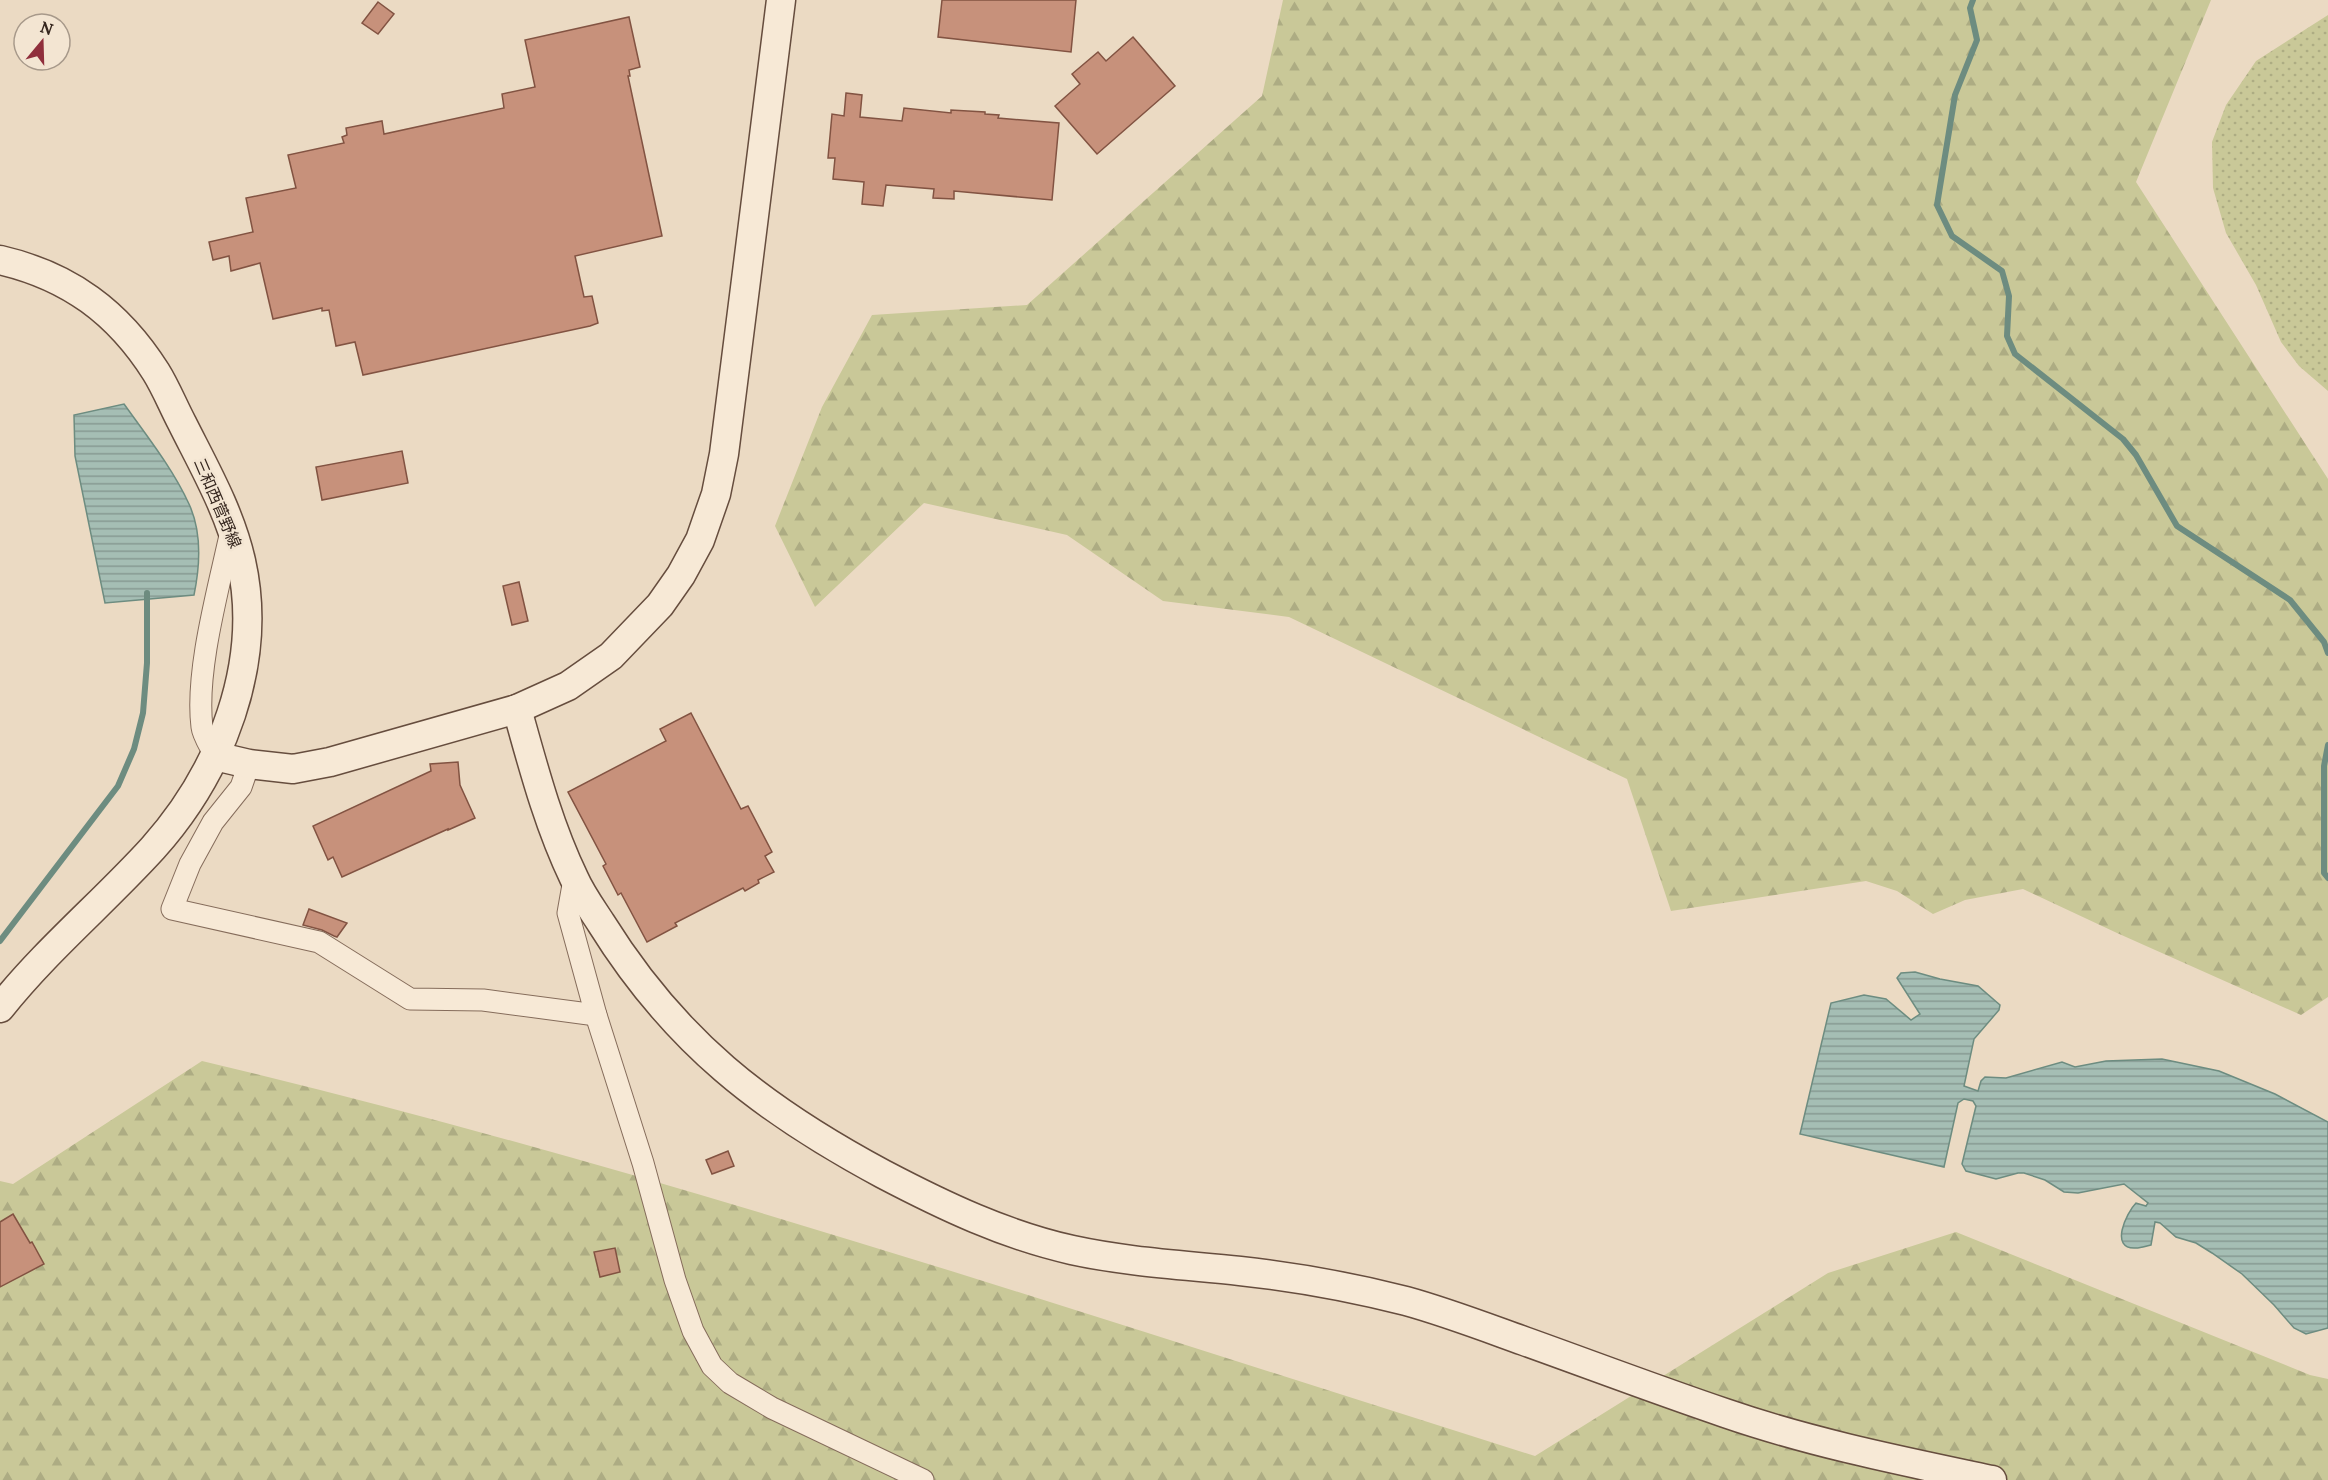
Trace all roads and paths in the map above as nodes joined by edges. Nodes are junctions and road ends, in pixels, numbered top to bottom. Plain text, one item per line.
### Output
1 (781, 0) edge
2 (0, 260) edge
3 (231, 528) junction
4 (518, 710) junction
5 (215, 756) junction
6 (249, 764) junction
7 (574, 879) junction
8 (0, 1008) edge
9 (596, 1016) junction
10 (923, 1480) edge
11 (1992, 1480) edge

1 - 4 street
2 - 3 street, 三和西菅野線
3 - 5 street
3 - 5 street, 三和西菅野線
4 - 6 street
4 - 7 street
5 - 6 street
5 - 8 street, 三和西菅野線
6 - 9 street
7 - 9 street
7 - 11 street
9 - 10 street

